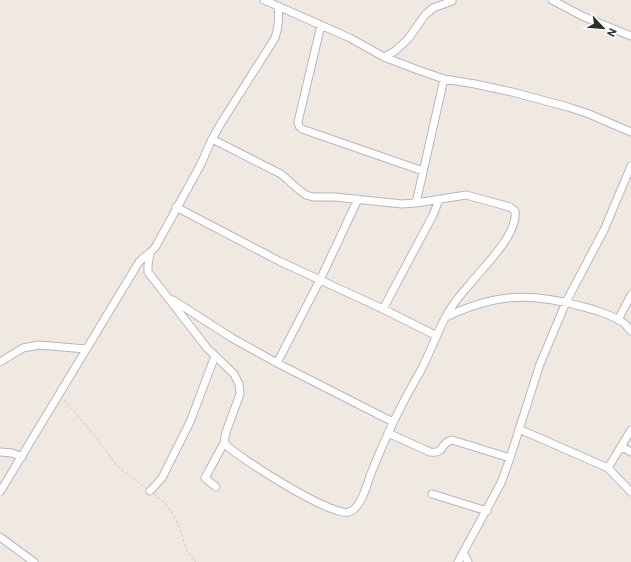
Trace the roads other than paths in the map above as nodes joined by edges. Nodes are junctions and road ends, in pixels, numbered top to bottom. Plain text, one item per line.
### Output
1 (264, 0) edge
2 (452, 1) dead end
3 (554, 1) edge
4 (278, 6) junction
5 (321, 25) junction
6 (631, 36) edge
7 (384, 57) junction
8 (444, 79) junction
9 (631, 132) edge
10 (212, 139) junction
11 (631, 166) edge
12 (423, 171) junction
13 (358, 199) junction
14 (439, 200) junction
15 (416, 204) junction
16 (176, 207) junction
17 (150, 254) junction
18 (320, 280) junction
19 (631, 295) edge
20 (170, 298) junction
21 (566, 302) junction
22 (383, 309) junction
23 (445, 317) junction
24 (618, 320) junction
25 (631, 331) edge
26 (437, 336) junction
27 (86, 349) junction
28 (215, 356) junction
29 (0, 362) edge
30 (278, 363) junction
31 (393, 422) junction
32 (519, 429) junction
33 (631, 430) edge
34 (388, 433) junction
35 (224, 443) junction
36 (622, 447) junction
37 (0, 452) edge
38 (631, 452) edge
39 (22, 457) junction
40 (510, 458) junction
41 (608, 468) junction
42 (216, 487) dead end
43 (150, 491) road end
44 (0, 492) edge
45 (631, 492) edge
46 (432, 494) dead end
47 (486, 510) junction
48 (0, 537) edge
49 (463, 552) junction
50 (34, 562) edge
51 (458, 562) edge
52 (468, 562) edge

1 - 4 street
2 - 7 street
3 - 6 street
4 - 5 street
4 - 10 street
5 - 7 street
5 - 12 street
7 - 8 street
8 - 9 street
8 - 12 street
10 - 13 street
10 - 16 street
11 - 21 street
12 - 15 street
13 - 15 street
13 - 18 street
14 - 15 street
14 - 22 street
14 - 23 street
16 - 17 street
16 - 18 street
17 - 20 street
17 - 27 street
18 - 22 street
18 - 30 street
19 - 24 street
20 - 28 street
20 - 30 street
21 - 23 street
21 - 24 street
21 - 32 street
22 - 26 street
23 - 26 street
24 - 25 street
26 - 31 street
27 - 29 street
27 - 39 street
28 - 35 street
28 - 43 street
30 - 31 street
31 - 34 street
32 - 40 street
32 - 41 street
33 - 36 street
34 - 35 street
34 - 40 street
35 - 42 street
36 - 38 street
36 - 41 street
37 - 39 street
39 - 44 street
40 - 47 street
41 - 45 street
46 - 47 street
47 - 49 street
48 - 50 street
49 - 51 street
49 - 52 street

